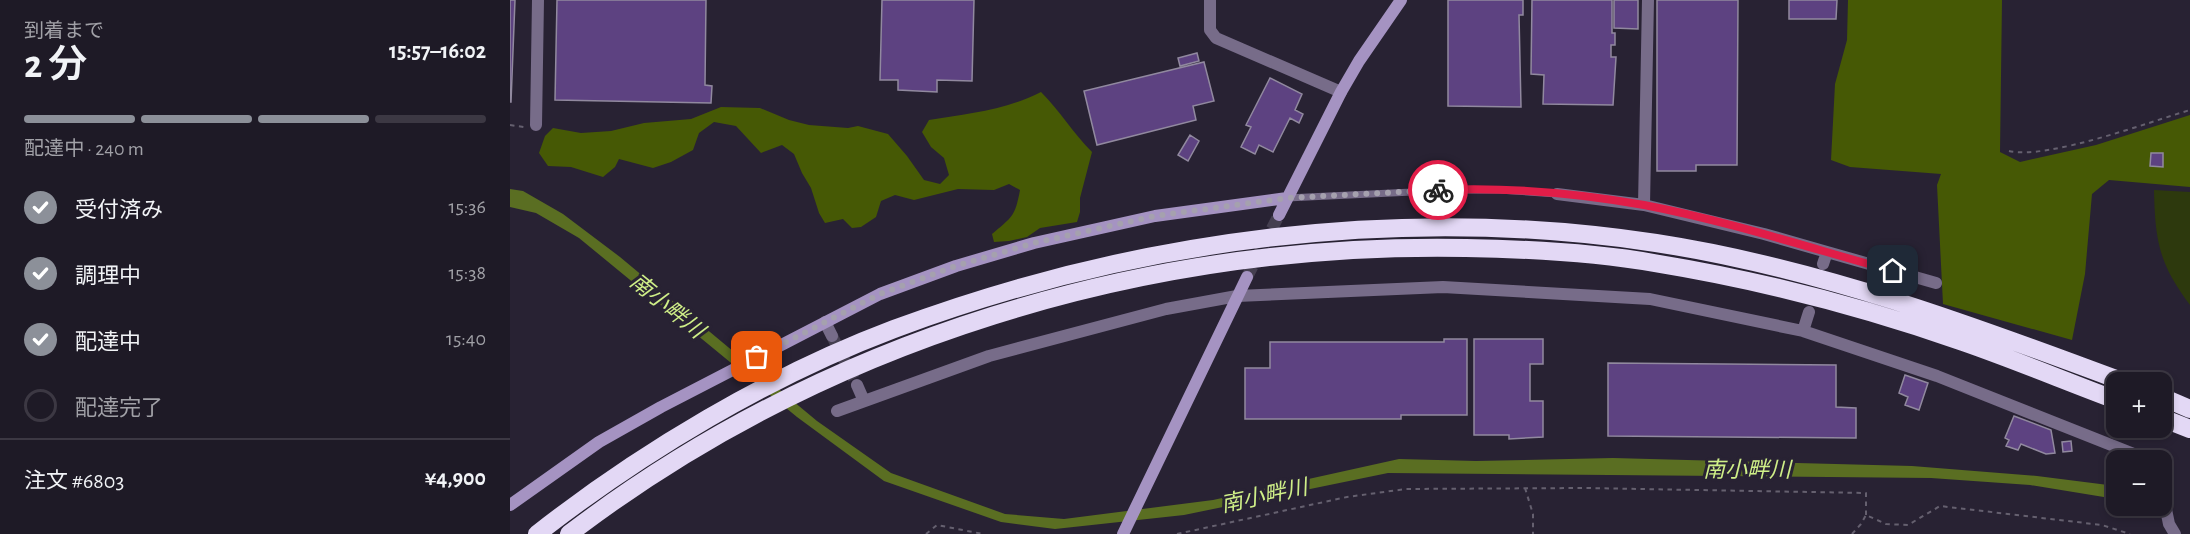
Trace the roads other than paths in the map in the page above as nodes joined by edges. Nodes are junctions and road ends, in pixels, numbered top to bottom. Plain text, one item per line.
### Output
1 (538, 0) edge
2 (1210, 0) edge
3 (1401, 0) edge
4 (1647, 0) edge
5 (1341, 92) junction
6 (536, 125) dead end
7 (1557, 194) joint
8 (1287, 198) junction
9 (1644, 206) junction
10 (1278, 215) tunnel mouth
11 (1247, 277) tunnel mouth
12 (1936, 283) dead end
13 (1238, 296) junction
14 (1809, 312) dead end
15 (825, 322) junction
16 (1803, 331) junction
17 (832, 336) tunnel mouth
18 (2106, 375) edge
19 (856, 385) tunnel mouth
20 (2106, 396) edge
21 (864, 401) junction
22 (2172, 401) edge
23 (2190, 409) edge
24 (837, 411) dead end
25 (2172, 422) edge
26 (2190, 429) edge
27 (2124, 450) edge
28 (510, 505) edge
29 (537, 534) edge
30 (569, 534) edge
31 (1123, 534) edge

1 - 6 street
2 - 5 street
3 - 5 street
4 - 9 street
5 - 8 street
7 - 8 lane
7 - 9 street
8 - 10 street
8 - 15 street
9 - 12 street
11 - 13 street
13 - 16 street
13 - 21 street
13 - 31 street
14 - 16 street
15 - 17 street
15 - 28 street
16 - 27 street
18 - 29 highway
19 - 21 street
20 - 30 highway
21 - 24 street
22 - 23 highway
25 - 26 highway

